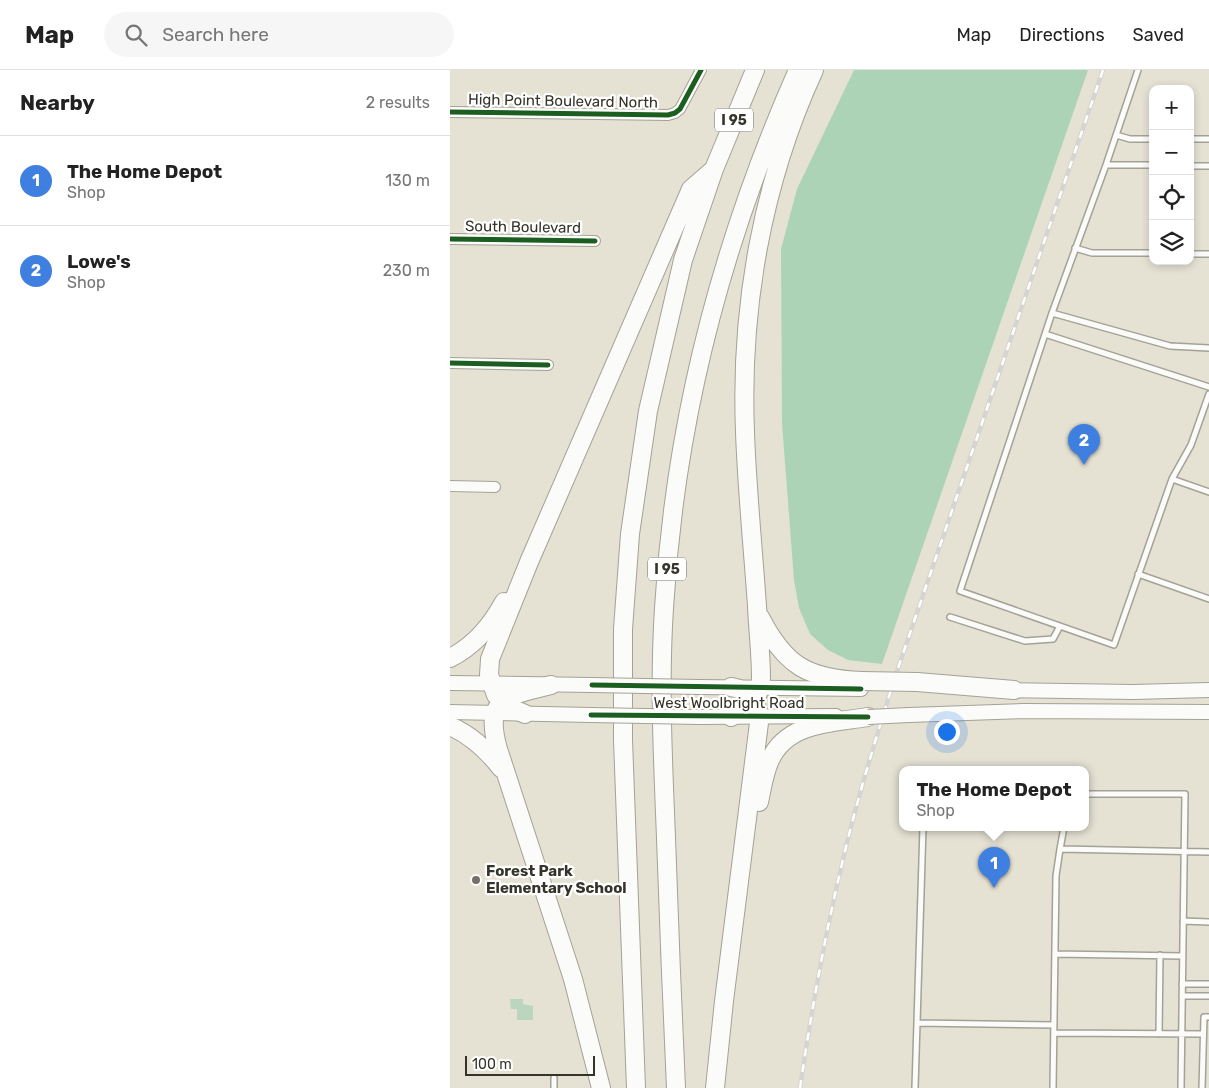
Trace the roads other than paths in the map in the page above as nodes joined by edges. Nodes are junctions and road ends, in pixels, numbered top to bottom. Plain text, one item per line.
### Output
1 (701, 70) edge
2 (755, 70) edge
3 (798, 70) edge
4 (814, 70) edge
5 (1138, 70) edge
6 (450, 112) edge
7 (1116, 135) junction
8 (1149, 139) edge
9 (1194, 139) edge
10 (1209, 139) edge
11 (1106, 165) junction
12 (1149, 165) edge
13 (1194, 166) edge
14 (1209, 166) edge
15 (714, 169) junction
16 (450, 239) edge
17 (595, 240) dead end
18 (1075, 248) junction
19 (1149, 253) edge
20 (1194, 254) edge
21 (1209, 254) edge
22 (1052, 313) junction
23 (1046, 334) junction
24 (1209, 348) edge
25 (450, 364) edge
26 (548, 364) dead end
27 (1209, 387) edge
28 (1209, 394) edge
29 (1172, 479) junction
30 (450, 486) edge
31 (495, 487) dead end
32 (1209, 492) edge
33 (529, 562) junction
34 (1138, 574) junction
35 (1209, 598) edge
36 (757, 611) junction
37 (950, 617) dead end
38 (1060, 626) junction
39 (450, 658) edge
40 (450, 684) edge
41 (491, 684) junction
42 (551, 685) junction
43 (862, 685) junction
44 (731, 687) joint
45 (1014, 690) joint
46 (1209, 690) edge
47 (758, 702) junction
48 (498, 708) junction
49 (450, 712) edge
50 (1209, 712) edge
51 (526, 714) joint
52 (731, 717) joint
53 (856, 718) junction
54 (450, 726) edge
55 (507, 775) junction
56 (1089, 794) edge
57 (923, 831) edge
58 (1063, 831) edge
59 (1060, 849) junction
60 (1184, 851) junction
61 (1209, 852) edge
62 (739, 885) junction
63 (1184, 922) junction
64 (1209, 922) edge
65 (1055, 954) junction
66 (1160, 955) junction
67 (1183, 956) junction
68 (1182, 984) junction
69 (1209, 984) edge
70 (1182, 996) junction
71 (1209, 996) edge
72 (1209, 1017) edge
73 (917, 1022) junction
74 (1054, 1025) junction
75 (1054, 1032) junction
76 (1159, 1034) junction
77 (1182, 1034) junction
78 (1203, 1034) junction
79 (1202, 1074) junction
80 (1209, 1074) edge
81 (554, 1078) dead end
82 (554, 1088) edge
83 (601, 1088) edge
84 (636, 1088) edge
85 (676, 1088) edge
86 (715, 1088) edge
87 (915, 1088) edge
88 (1053, 1088) edge
89 (1181, 1088) edge
90 (1202, 1088) edge

1 - 6 street, High Point Boulevard North
2 - 15 highway, I 95
3 - 85 highway, I 95
4 - 36 highway
5 - 7 lane
7 - 8 lane
7 - 11 lane
9 - 10 lane
11 - 12 lane
11 - 18 lane
13 - 14 lane
15 - 33 highway
15 - 84 highway, I 95
16 - 17 street, South Boulevard
18 - 19 lane
18 - 22 lane
20 - 21 lane
22 - 23 lane
22 - 24 lane
23 - 27 lane
23 - 38 lane
25 - 26 street
28 - 29 lane
29 - 32 lane
29 - 34 lane
30 - 31 street
33 - 39 highway
33 - 41 highway
34 - 35 lane
34 - 38 lane
36 - 43 highway
36 - 47 highway
37 - 38 lane
40 - 41 main road, West Woolbright Road
41 - 42 main road, West Woolbright Road
41 - 48 highway
42 - 44 main road, West Woolbright Road, bridge
42 - 48 highway
43 - 45 highway, bridge
43 - 47 main road, West Woolbright Road
44 - 47 highway
45 - 46 main road
47 - 52 highway
47 - 53 main road, West Woolbright Road
47 - 62 highway
48 - 49 main road
48 - 51 highway
48 - 55 highway
50 - 53 main road, West Woolbright Road, bridge
51 - 52 main road, West Woolbright Road, bridge
53 - 62 highway
54 - 55 highway
55 - 83 highway
56 - 60 lane
57 - 73 lane
58 - 59 lane
59 - 60 lane
59 - 65 lane
60 - 61 lane
60 - 63 lane
62 - 86 highway
63 - 64 lane
63 - 67 lane
65 - 66 lane
65 - 74 lane
66 - 67 lane
66 - 76 lane
67 - 68 lane
68 - 69 lane
68 - 70 lane
70 - 71 lane
70 - 77 lane
72 - 78 lane
73 - 74 lane
73 - 87 lane
74 - 75 lane
75 - 76 lane
75 - 88 lane
76 - 77 lane
77 - 78 lane
77 - 89 lane
78 - 79 lane
79 - 80 lane
79 - 90 lane
81 - 82 lane

